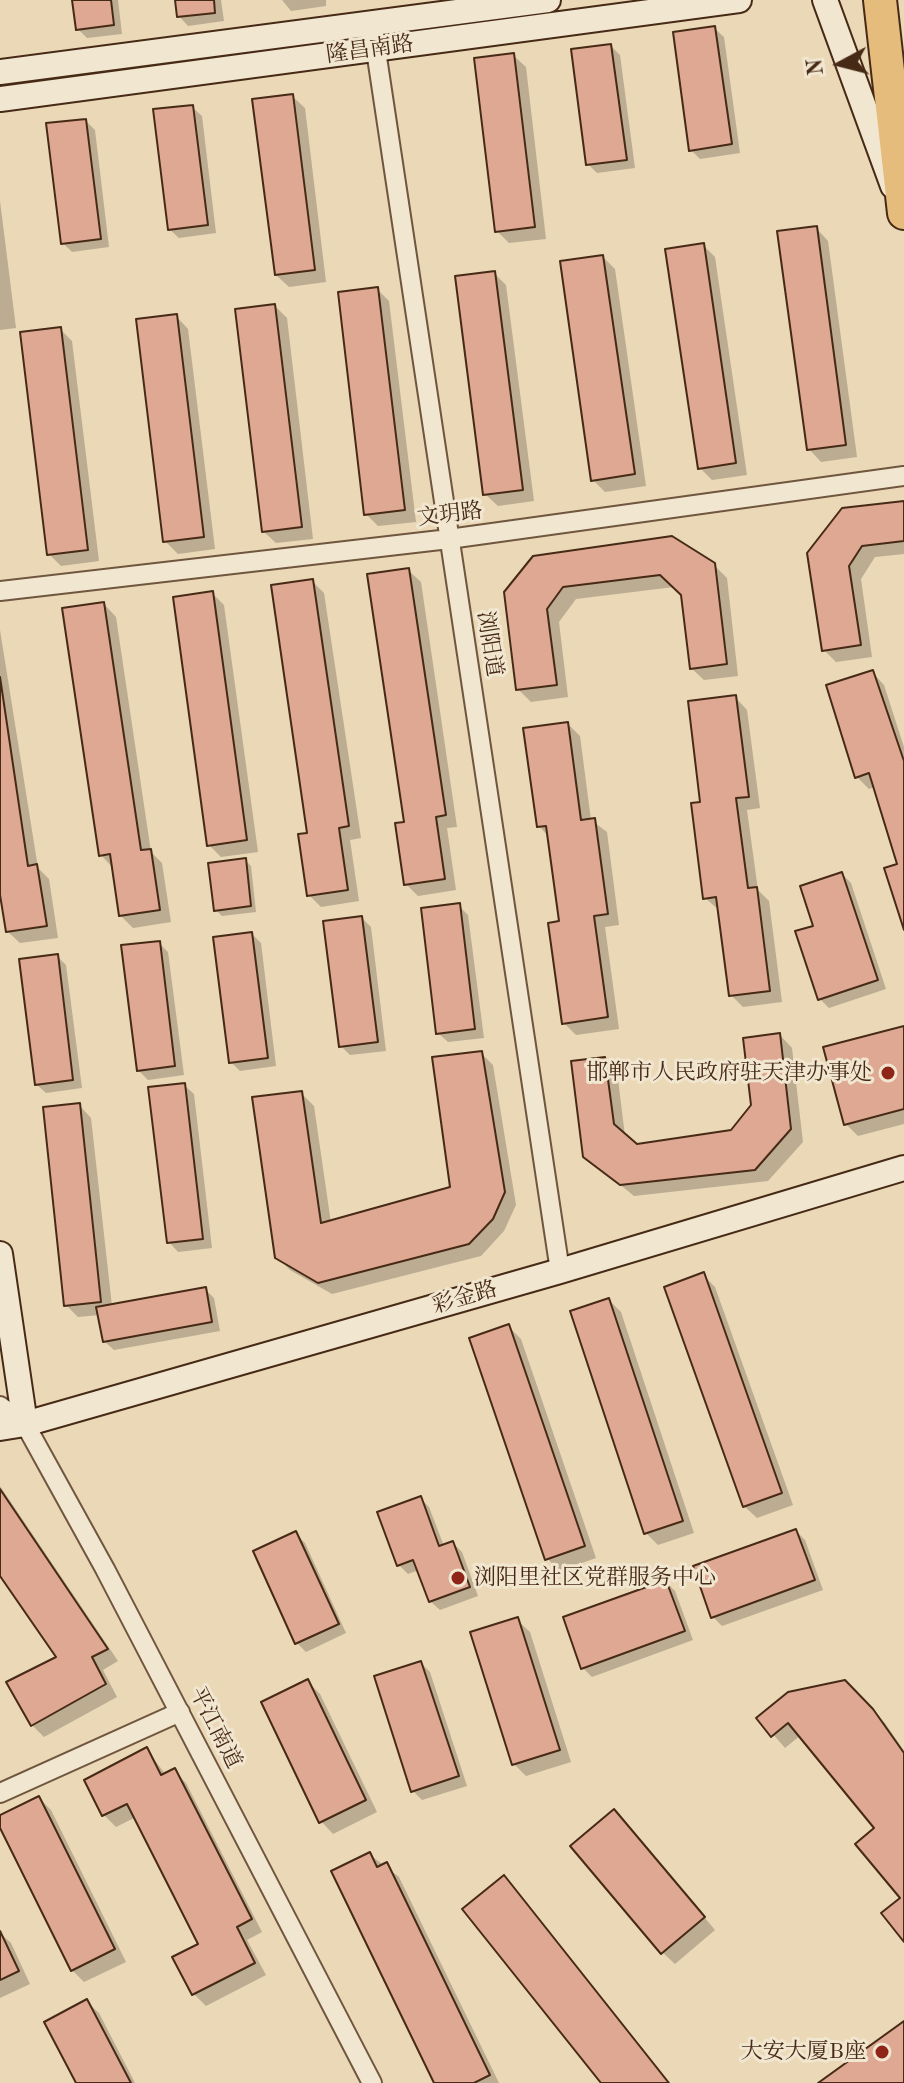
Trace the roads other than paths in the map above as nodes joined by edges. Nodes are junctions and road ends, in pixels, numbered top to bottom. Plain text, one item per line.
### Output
1 (548, 0) edge
2 (739, 0) edge
3 (825, 0) edge
4 (881, 0) edge
5 (372, 24) junction
6 (376, 50) junction
7 (904, 67) edge
8 (0, 72) edge
9 (0, 99) edge
10 (904, 215) edge
11 (904, 476) edge
12 (449, 539) junction
13 (0, 591) edge
14 (904, 1168) edge
15 (0, 1254) edge
16 (560, 1271) junction
17 (0, 1406) edge
18 (25, 1424) junction
19 (0, 1428) edge
20 (180, 1712) junction
21 (0, 1793) edge
22 (372, 2083) edge

1 - 5 main road, 隆昌南路
2 - 6 main road, 隆昌南路
3 - 10 main road
4 - 7 highway
4 - 10 highway
5 - 6 street, 浏阳道
5 - 8 main road, 隆昌南路
6 - 9 main road, 隆昌南路
6 - 12 street, 浏阳道
11 - 12 street, 文玥路
12 - 13 street, 文玥路
12 - 16 street, 浏阳道
14 - 16 main road, 彩金路
15 - 18 main road
16 - 18 main road, 彩金路
17 - 18 street, 平江南道
18 - 19 main road, 彩金路
18 - 20 street, 平江南道
20 - 21 street
20 - 22 street, 平江南道

